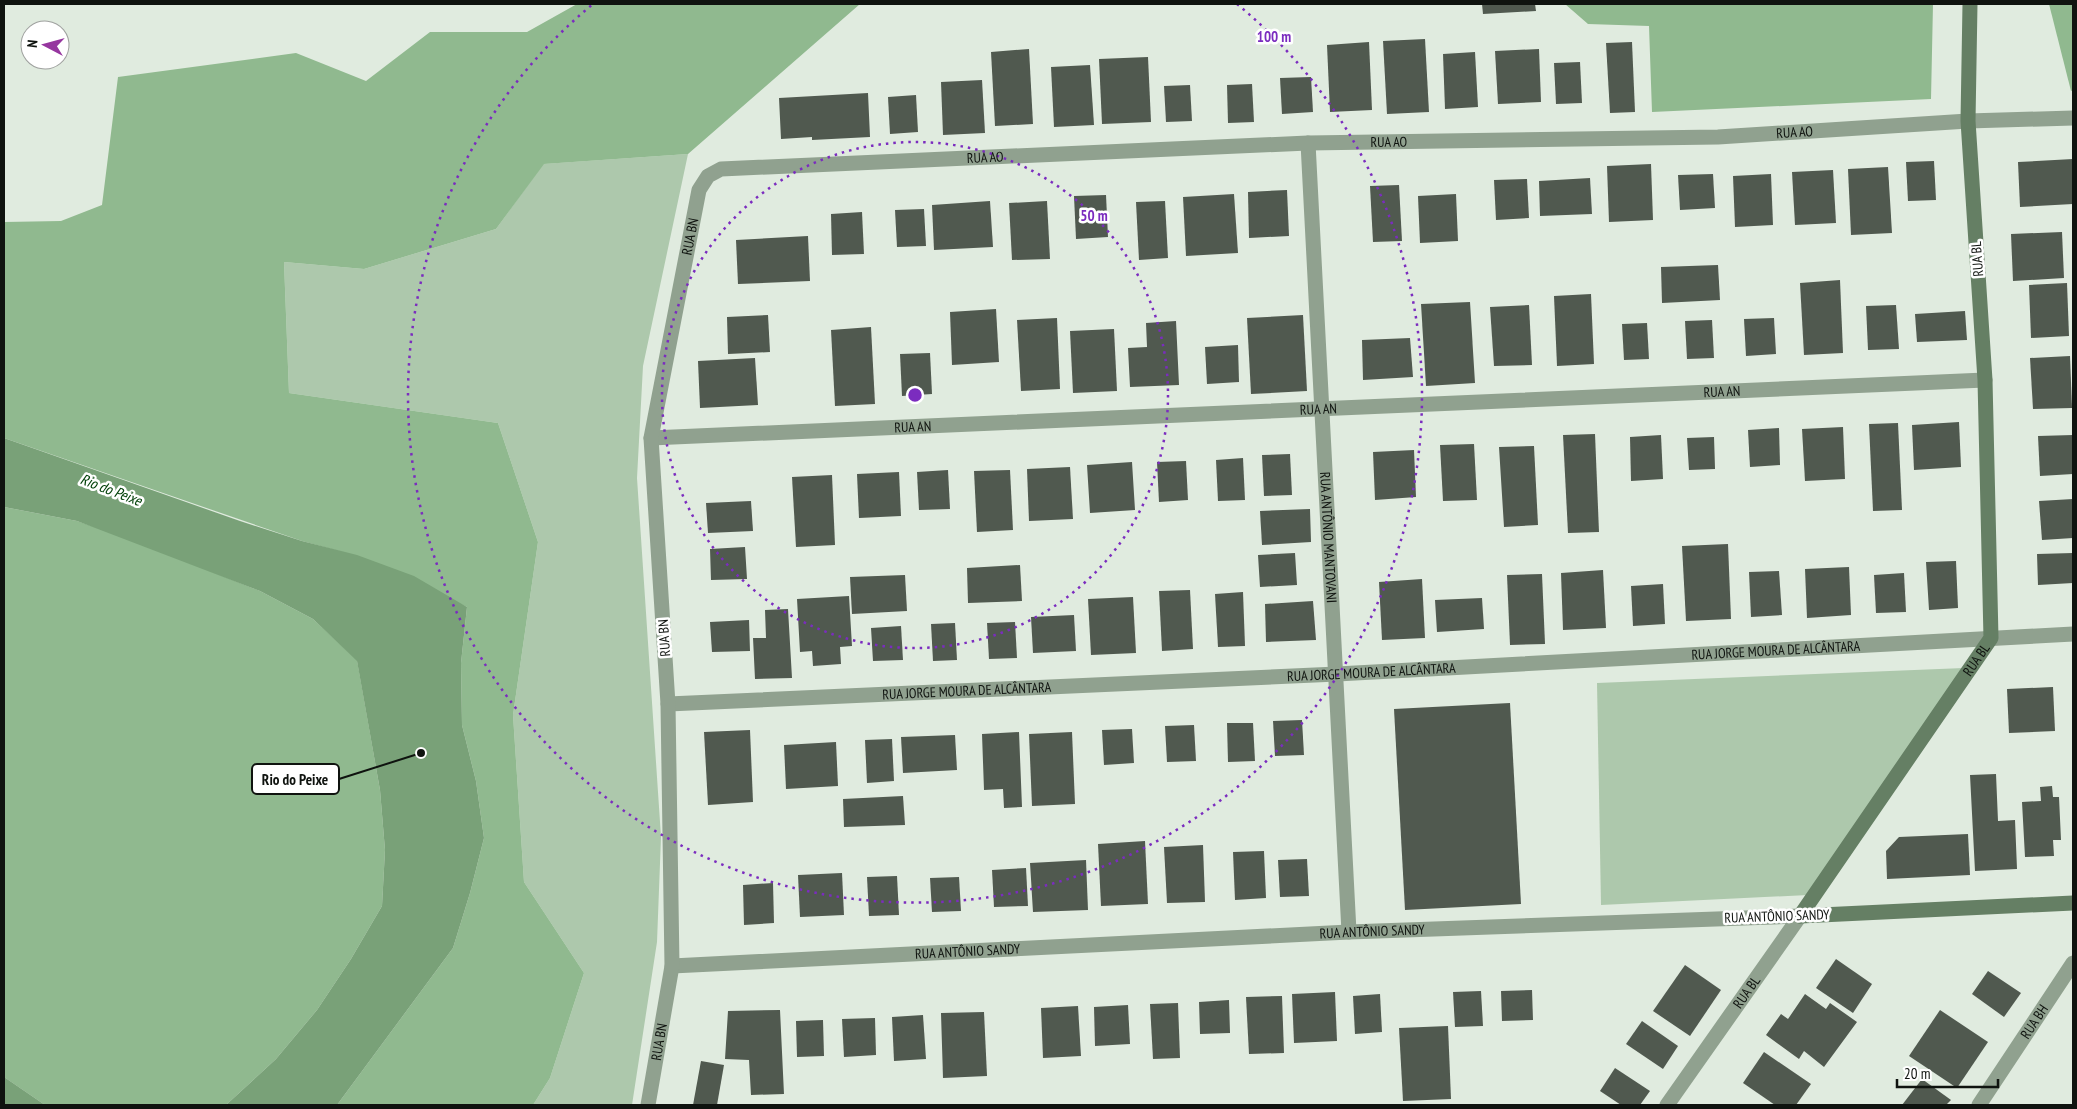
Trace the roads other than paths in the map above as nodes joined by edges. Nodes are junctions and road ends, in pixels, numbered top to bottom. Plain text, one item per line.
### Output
1 (1970, 4) edge
2 (2073, 118) edge
3 (1968, 122) junction
4 (1308, 143) junction
5 (708, 176) joint
6 (1985, 380) junction
7 (1321, 408) junction
8 (651, 438) junction
9 (2073, 634) edge
10 (1991, 638) junction
11 (1337, 674) junction
12 (668, 704) junction
13 (2073, 903) edge
14 (1800, 916) junction
15 (1349, 932) junction
16 (2073, 963) edge
17 (672, 966) junction
18 (648, 1105) edge
19 (1667, 1105) edge
20 (1979, 1105) edge

1 - 3 street, RUA BL
2 - 3 street, RUA AO
3 - 4 street, RUA AO
3 - 6 street, RUA BL
4 - 5 street, RUA AO
4 - 7 street, RUA ANTÔNIO MANTOVANI
5 - 8 street, RUA BN
6 - 7 street, RUA AN
6 - 10 street, RUA BL
7 - 8 street, RUA AN
7 - 11 street, RUA ANTÔNIO MANTOVANI
8 - 12 street, RUA BN
9 - 10 street, RUA JORGE MOURA DE ALCÂNTARA
10 - 11 street, RUA JORGE MOURA DE ALCÂNTARA
10 - 14 street, RUA BL
11 - 12 street, RUA JORGE MOURA DE ALCÂNTARA
11 - 15 street, RUA ANTÔNIO MANTOVANI
12 - 17 street, RUA BN
13 - 14 street, RUA ANTÔNIO SANDY
14 - 15 street, RUA ANTÔNIO SANDY
14 - 19 street, RUA BL
15 - 17 street, RUA ANTÔNIO SANDY
16 - 20 street, RUA BH
17 - 18 street, RUA BN

